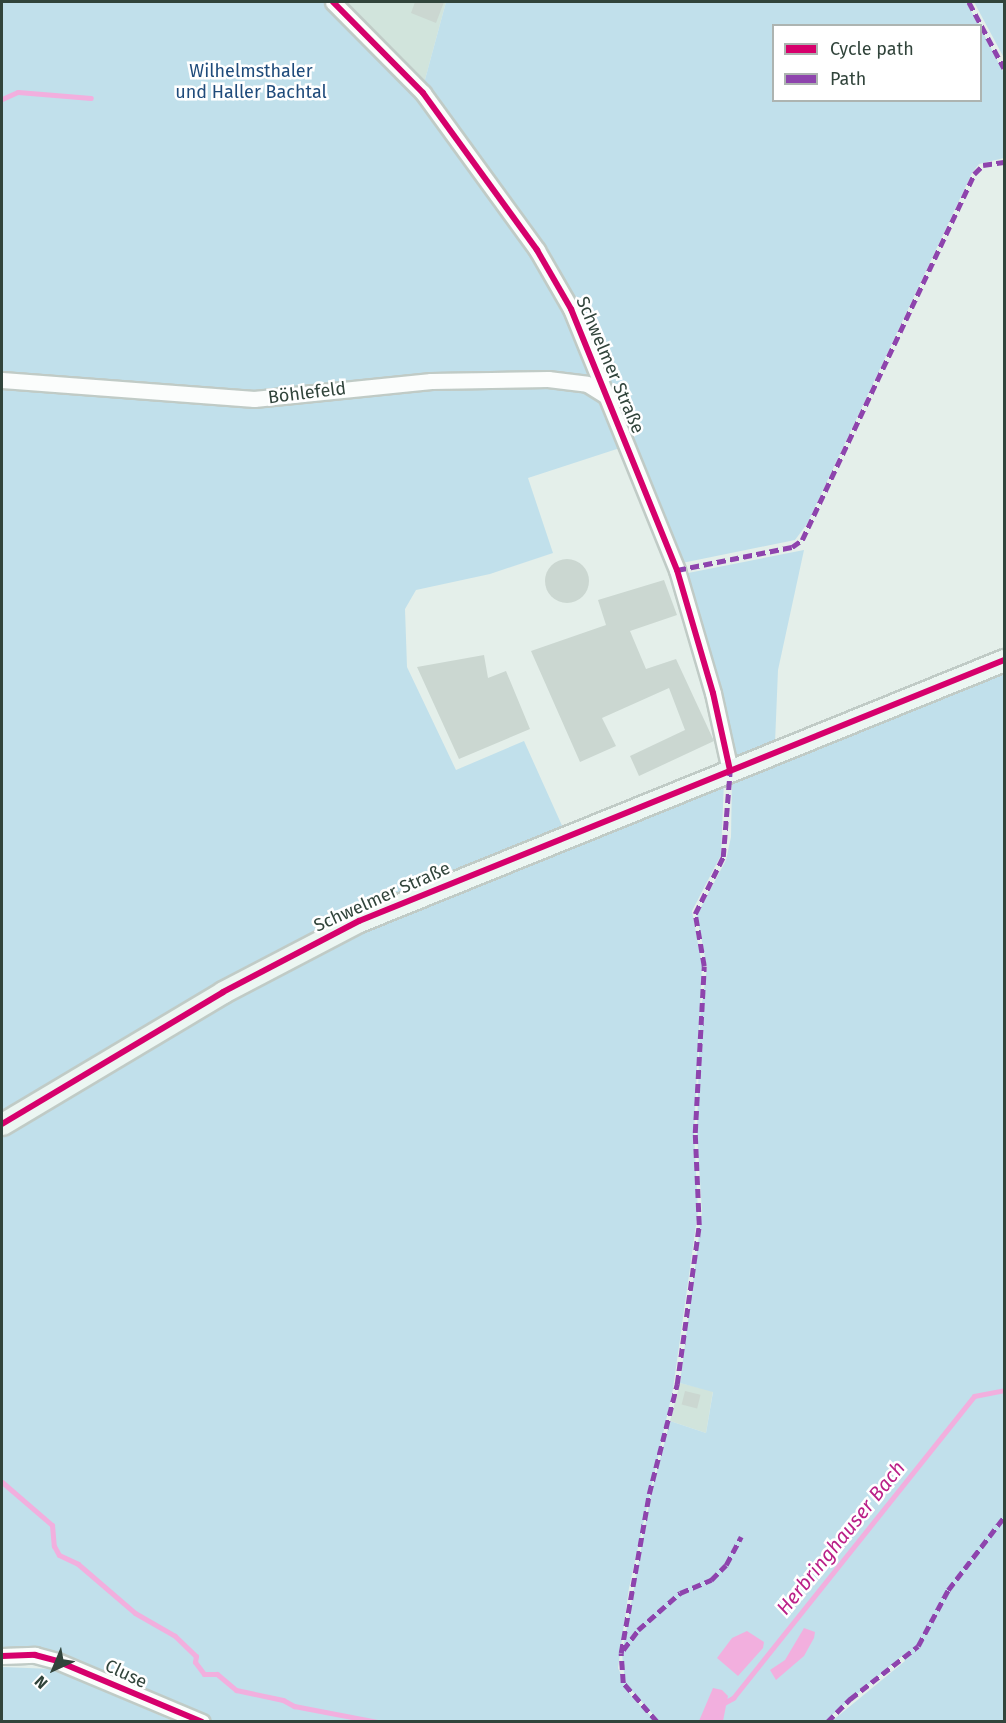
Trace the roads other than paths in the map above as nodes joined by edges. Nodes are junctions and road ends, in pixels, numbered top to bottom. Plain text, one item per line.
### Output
1 (333, 2) edge
2 (2, 380) edge
3 (608, 397) junction
4 (1005, 660) edge
5 (730, 770) junction
6 (2, 1124) edge
7 (2, 1656) edge
8 (202, 1722) edge

1 - 3 street, Schwelmer Straße
2 - 3 street, Böhlefeld
3 - 5 street, Schwelmer Straße
4 - 5 main road, Schwelmer Straße
5 - 6 main road, Schwelmer Straße
7 - 8 street, Cluse

